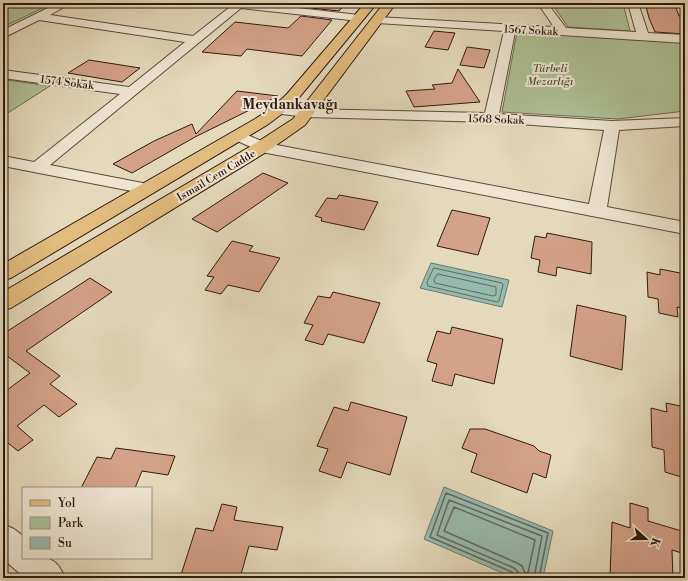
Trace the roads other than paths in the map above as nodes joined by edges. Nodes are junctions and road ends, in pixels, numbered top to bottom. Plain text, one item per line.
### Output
1 (66, 3) edge
2 (371, 3) edge
3 (390, 3) edge
4 (548, 3) edge
5 (633, 3) edge
6 (235, 4) edge
7 (39, 17) junction
8 (359, 18) junction
9 (377, 20) junction
10 (510, 29) junction
11 (562, 32) junction
12 (3, 34) edge
13 (643, 37) junction
14 (685, 39) edge
15 (194, 40) junction
16 (3, 74) edge
17 (132, 91) junction
18 (278, 110) junction
19 (307, 113) junction
20 (491, 118) junction
21 (685, 122) edge
22 (612, 126) junction
23 (238, 136) junction
24 (262, 147) junction
25 (3, 161) edge
26 (38, 167) junction
27 (147, 189) junction
28 (597, 212) junction
29 (685, 228) edge
30 (3, 273) edge
31 (3, 302) edge
32 (3, 540) edge
33 (22, 555) edge
34 (26, 559) edge
35 (49, 578) edge

1 - 7 street
2 - 8 main road, Ismail Cem Cadde
3 - 9 main road, Ismail Cem Cadde
4 - 11 street
5 - 13 street
6 - 8 street
6 - 15 street
7 - 12 street
7 - 15 street
8 - 18 main road, Ismail Cem Cadde
9 - 10 street, 1567 Sokak
9 - 19 main road, Ismail Cem Cadde
10 - 11 street, 1567 Sokak
10 - 20 street
11 - 13 street, 1567 Sokak
13 - 14 street, 1567 Sokak
15 - 17 street
16 - 17 street, 1574 Sokak
17 - 26 street
18 - 19 street, 1568 Sokak
18 - 23 main road, Ismail Cem Cadde
19 - 20 street, 1568 Sokak
19 - 24 main road, Ismail Cem Cadde
20 - 22 street, 1568 Sokak
21 - 22 street, 1568 Sokak
22 - 28 street
23 - 24 street
23 - 27 main road, Ismail Cem Cadde
24 - 28 street
24 - 31 main road, Ismail Cem Cadde
25 - 26 street
26 - 27 street
27 - 30 main road, Ismail Cem Cadde
28 - 29 street
32 - 33 street
34 - 35 street

